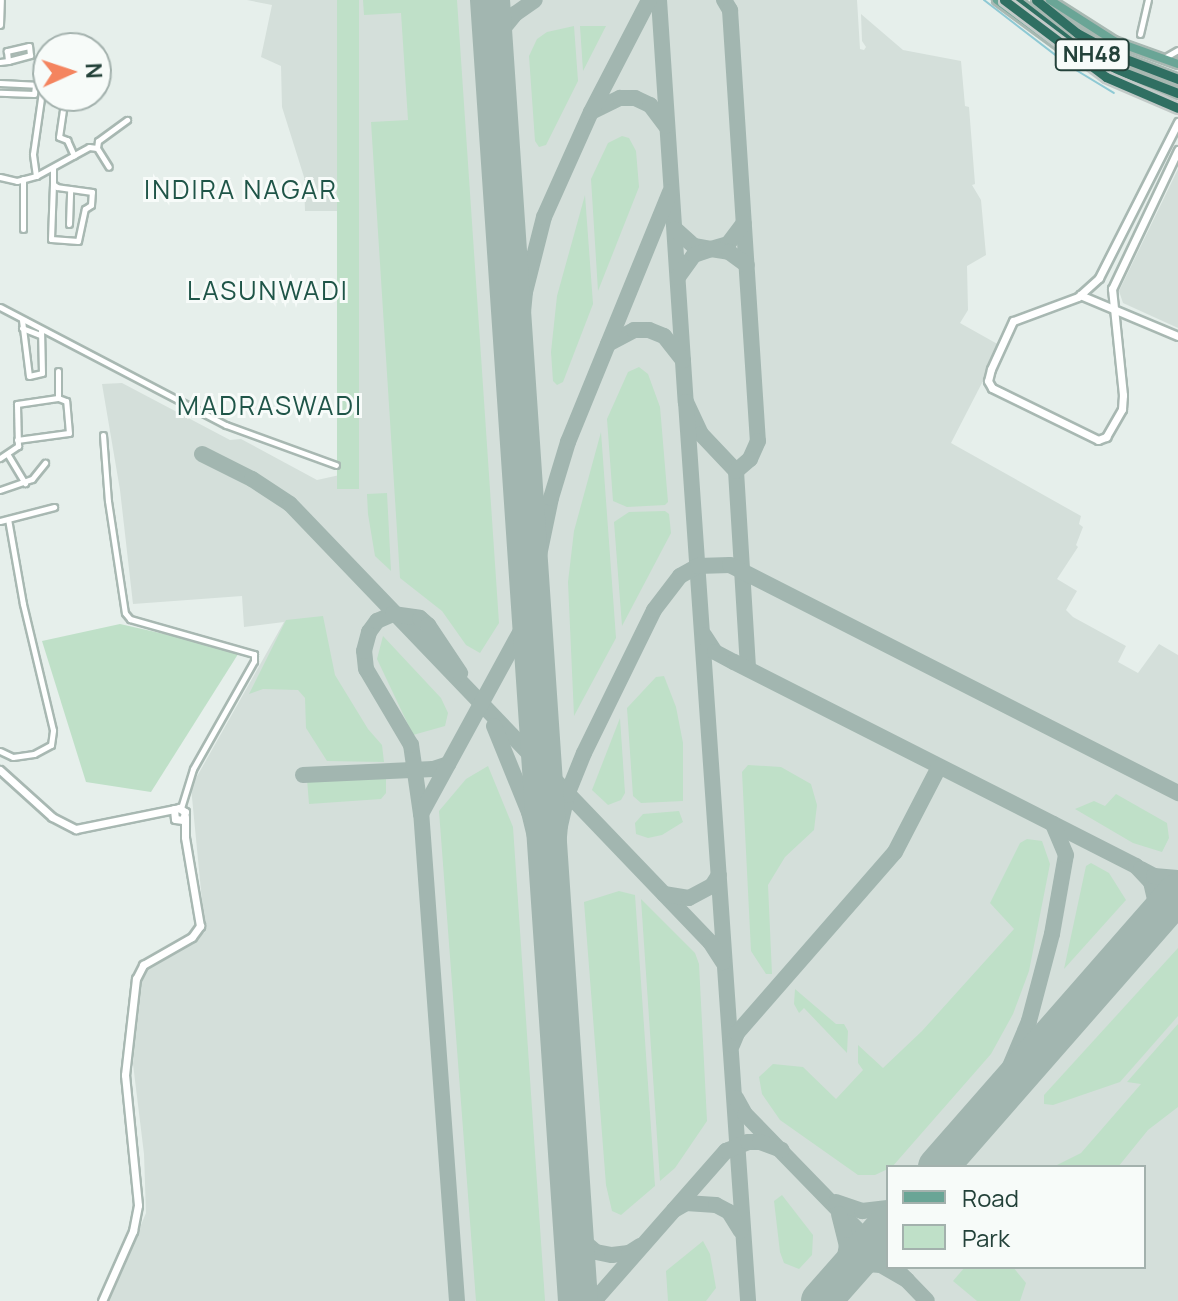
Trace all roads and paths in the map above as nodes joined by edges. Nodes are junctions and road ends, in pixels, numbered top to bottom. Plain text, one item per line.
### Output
1 (1, 0) edge
2 (997, 0) edge
3 (1004, 0) edge
4 (1016, 0) edge
5 (1036, 0) edge
6 (1050, 0) edge
7 (1148, 0) edge
8 (0, 25) edge
9 (1140, 34) dead end
10 (1178, 50) edge
11 (1163, 58) junction
12 (8, 61) junction
13 (0, 62) edge
14 (1178, 64) edge
15 (1178, 79) edge
16 (2, 83) edge
17 (2, 93) edge
18 (1178, 93) edge
19 (1178, 106) edge
20 (39, 112) edge
21 (63, 112) edge
22 (127, 120) dead end
23 (1178, 122) edge
24 (97, 148) junction
25 (1178, 150) edge
26 (74, 156) junction
27 (109, 167) dead end
28 (53, 168) junction
29 (36, 176) junction
30 (0, 177) edge
31 (23, 179) junction
32 (53, 184) junction
33 (70, 189) junction
34 (69, 224) dead end
35 (23, 229) dead end
36 (1080, 295) junction
37 (0, 307) edge
38 (1112, 309) junction
39 (22, 319) junction
40 (22, 328) junction
41 (38, 331) junction
42 (1178, 336) edge
43 (58, 371) dead end
44 (58, 398) junction
45 (103, 435) dead end
46 (17, 440) junction
47 (8, 455) junction
48 (0, 458) edge
49 (45, 463) dead end
50 (336, 465) dead end
51 (25, 483) junction
52 (0, 490) edge
53 (54, 507) dead end
54 (8, 519) junction
55 (0, 521) edge
56 (0, 751) edge
57 (0, 770) edge
58 (176, 814) junction
59 (185, 837) junction
60 (102, 1301) edge

1 - 8 street
2 - 19 main road
3 - 19 highway, bridge
4 - 18 highway, NH48
5 - 15 highway, NH48
6 - 11 main road
7 - 9 street
10 - 11 street
11 - 14 main road
12 - 12 street
12 - 13 street
16 - 17 street
16 - 17 street
20 - 29 street
21 - 26 street
22 - 24 street
23 - 36 street
24 - 26 street
24 - 27 street
25 - 38 street
26 - 28 street
28 - 29 street
28 - 32 street
29 - 31 street
30 - 31 street
31 - 35 street
32 - 33 street
32 - 33 street
33 - 34 street
36 - 38 street
36 - 38 street
37 - 39 street
38 - 42 street
39 - 40 street
39 - 41 street
40 - 41 street
40 - 41 street
41 - 50 street
43 - 44 street
44 - 46 street
44 - 46 street
45 - 58 street
46 - 47 street
47 - 48 street
47 - 51 street
49 - 51 street
51 - 52 street
53 - 54 street
54 - 55 street
54 - 56 street
57 - 58 street
58 - 59 street
58 - 59 street
59 - 60 street

